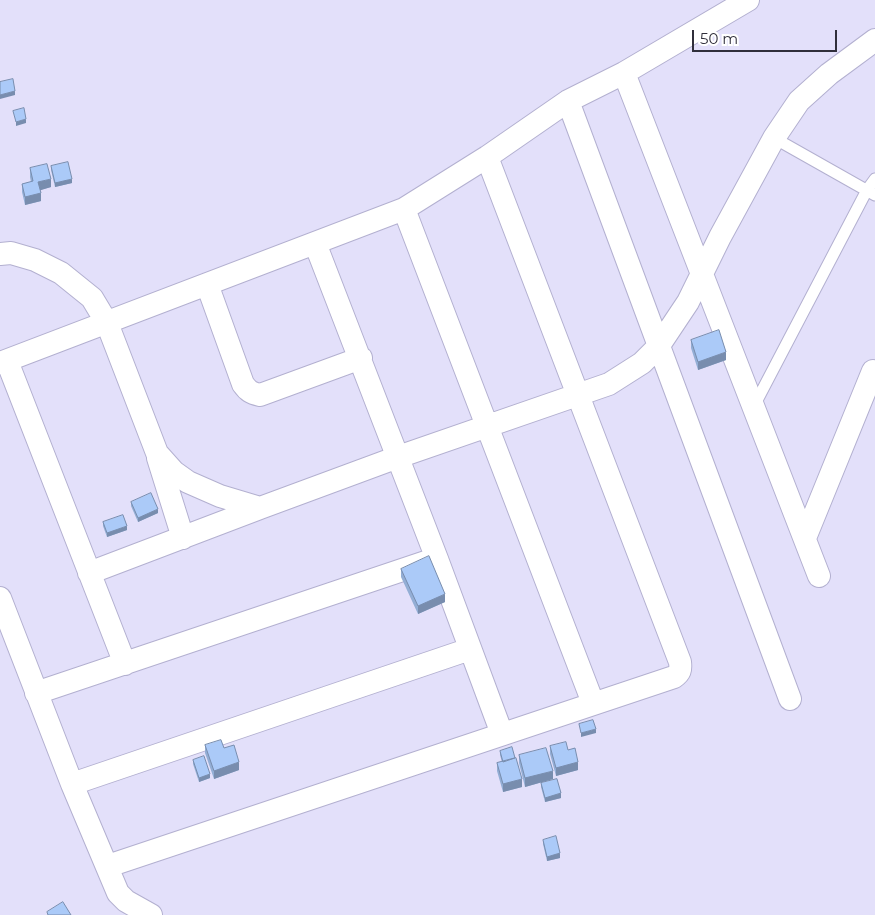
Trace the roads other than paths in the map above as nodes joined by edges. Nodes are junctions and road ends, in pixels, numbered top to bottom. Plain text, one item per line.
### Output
1 (748, 0) edge
2 (875, 40) edge
3 (624, 73) junction
4 (568, 101) junction
5 (774, 138) junction
6 (487, 157) junction
7 (875, 179) edge
8 (871, 192) edge
9 (404, 209) junction
10 (316, 243) junction
11 (0, 254) edge
12 (702, 272) junction
13 (206, 284) junction
14 (107, 323) junction
15 (658, 347) junction
16 (361, 358) junction
17 (4, 362) edge
18 (874, 369) edge
19 (577, 394) junction
20 (754, 406) junction
21 (487, 427) junction
22 (157, 453) junction
23 (398, 457) junction
24 (260, 508) junction
25 (183, 538) junction
26 (805, 538) junction
27 (437, 558) junction
28 (89, 573) junction
29 (819, 576) dead end
30 (0, 598) edge
31 (470, 649) junction
32 (124, 664) junction
33 (36, 694) junction
34 (790, 699) dead end
35 (593, 703) junction
36 (502, 734) junction
37 (72, 784) junction
38 (108, 866) junction
39 (151, 915) edge

1 - 3 street
2 - 5 street
3 - 4 street
3 - 12 street
4 - 6 street
4 - 15 street
5 - 8 lane
5 - 12 street
6 - 9 street
6 - 19 street
7 - 8 lane
8 - 20 lane
9 - 10 street
9 - 21 street
10 - 13 street
10 - 16 street
11 - 14 street
12 - 15 street
12 - 20 street
13 - 14 street
13 - 16 street
14 - 17 street
14 - 22 street
15 - 19 street
15 - 34 street
16 - 23 street
17 - 28 street
18 - 26 street
19 - 21 street
19 - 35 street
20 - 26 street
21 - 23 street
21 - 35 street
22 - 24 street
22 - 25 street
23 - 24 street
23 - 27 street
24 - 25 street
25 - 28 street
26 - 29 street
27 - 31 street
27 - 32 street
28 - 32 street
30 - 33 street
31 - 36 street
31 - 37 street
32 - 33 street
33 - 37 street
35 - 36 street
36 - 38 street
37 - 38 street
38 - 39 street

